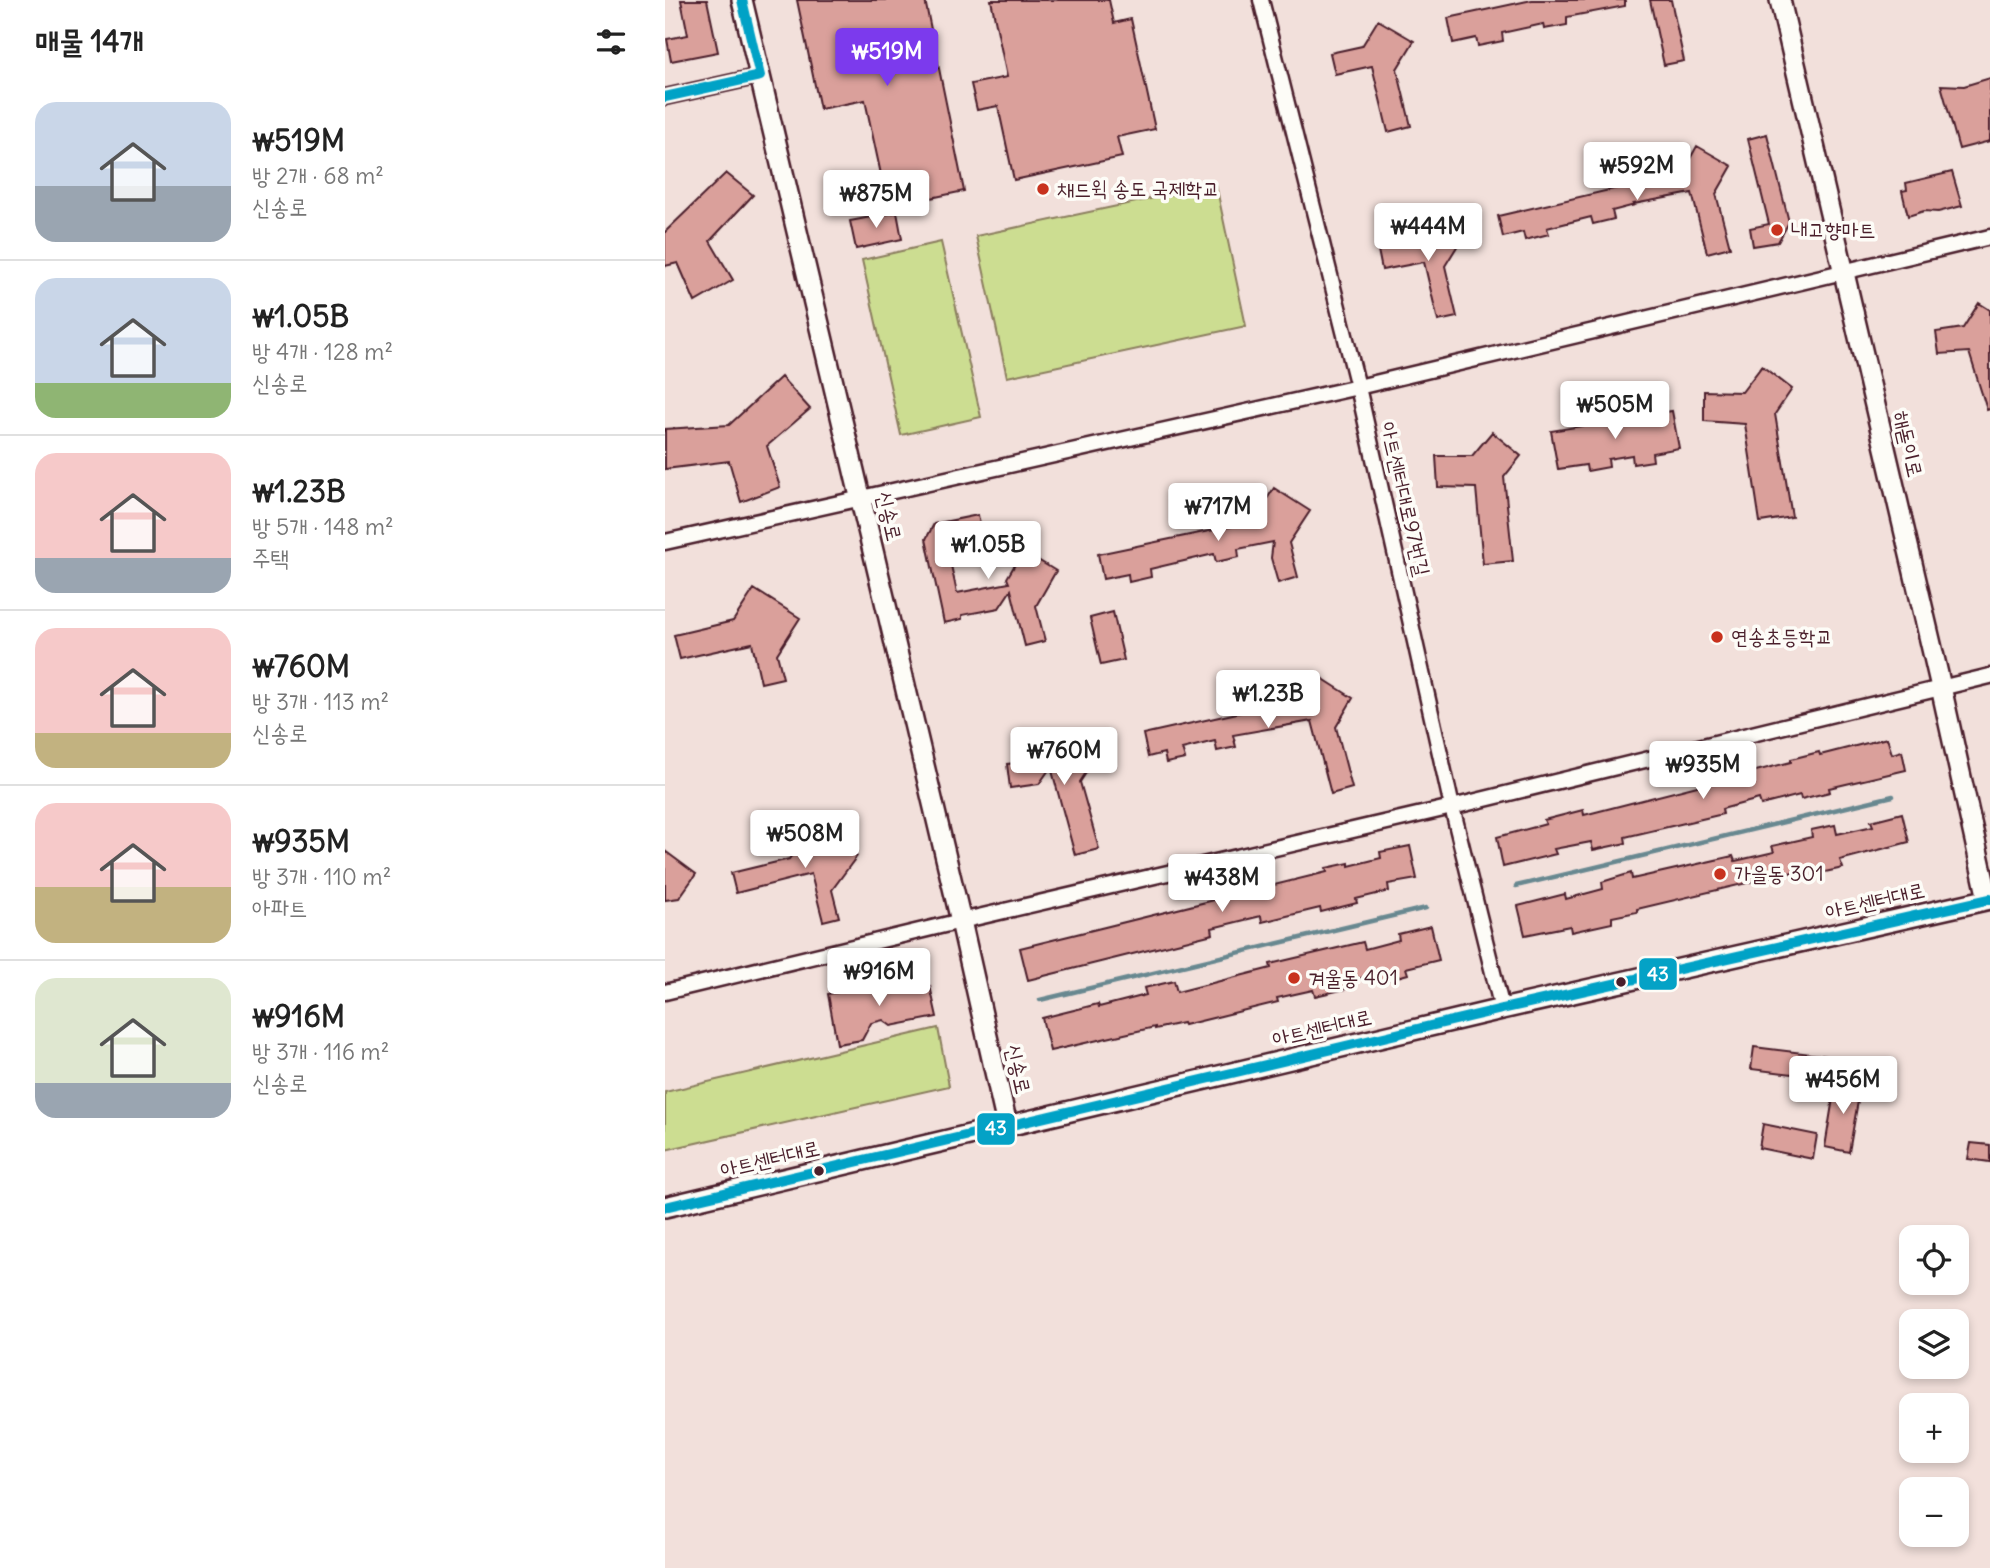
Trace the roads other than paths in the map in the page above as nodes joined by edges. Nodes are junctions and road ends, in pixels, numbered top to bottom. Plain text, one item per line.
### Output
1 (742, 0) edge
2 (1261, 0) edge
3 (1780, 0) edge
4 (760, 76) junction
5 (665, 97) edge
6 (1990, 237) edge
7 (1844, 271) junction
8 (1359, 387) junction
9 (861, 499) junction
10 (665, 542) edge
11 (1990, 676) edge
12 (1941, 687) junction
13 (1453, 807) junction
14 (1989, 899) edge
15 (961, 921) junction
16 (665, 992) edge
17 (1502, 1009) junction
18 (1007, 1125) junction
19 (665, 1208) edge

1 - 4 street, 신송로
2 - 8 street, 아트센터대로97번길
3 - 7 street, 해돋이로
4 - 5 street
4 - 9 street, 신송로
6 - 7 street
7 - 8 street
7 - 12 street, 해돋이로
8 - 9 street
8 - 13 street, 아트센터대로97번길
9 - 10 street
9 - 15 street, 신송로
11 - 12 street
12 - 13 street
12 - 14 street, 해돋이로
13 - 15 street
13 - 17 street, 아트센터대로97번길
14 - 17 street, 아트센터대로
15 - 16 street
15 - 18 street, 신송로
17 - 18 street, 아트센터대로
18 - 19 street, 아트센터대로

